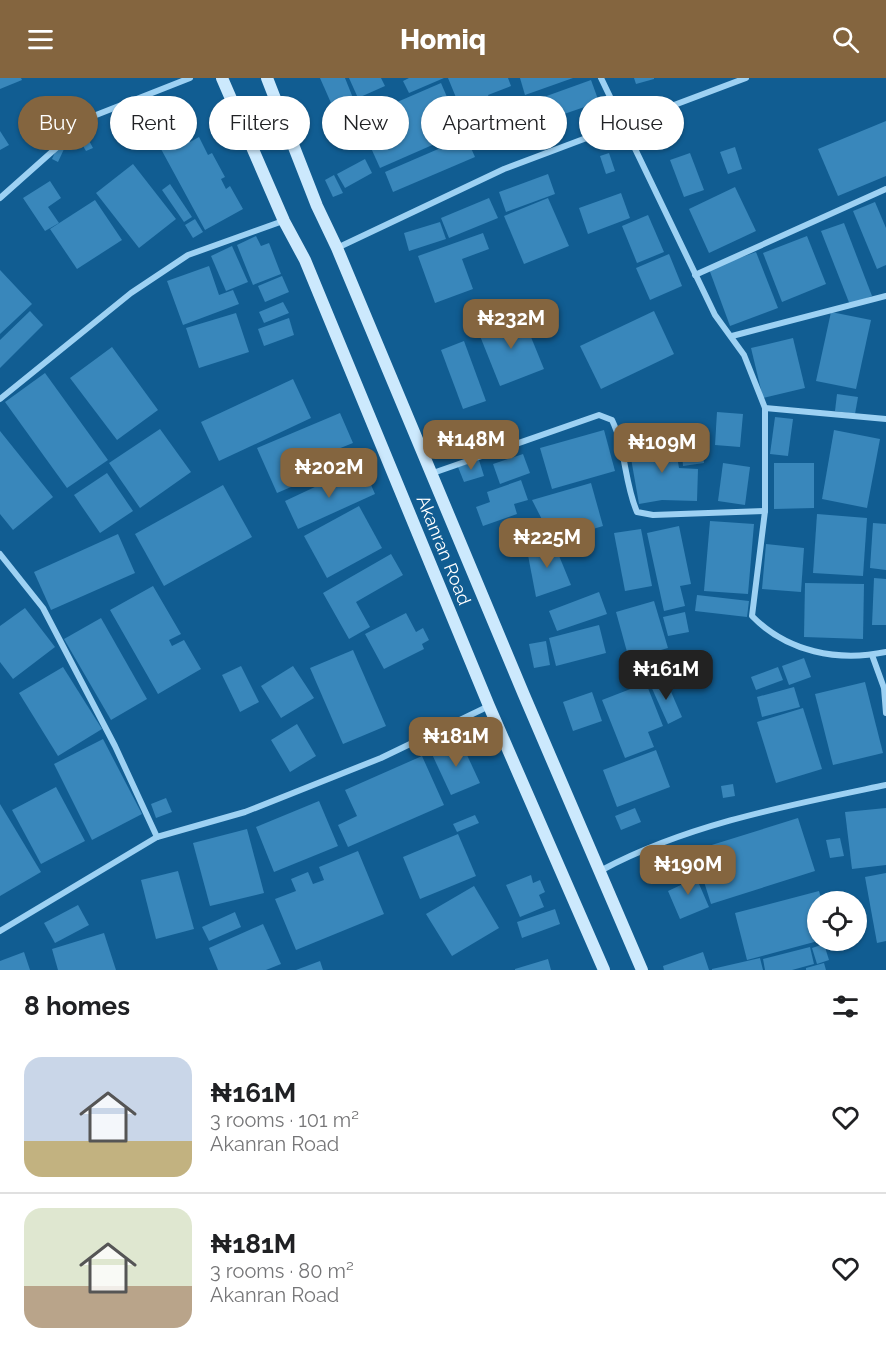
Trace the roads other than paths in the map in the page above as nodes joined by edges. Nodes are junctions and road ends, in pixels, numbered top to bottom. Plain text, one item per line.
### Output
1 (190, 78) edge
2 (222, 78) edge
3 (267, 78) edge
4 (600, 78) edge
5 (746, 78) edge
6 (608, 96) edge
7 (684, 102) edge
8 (579, 141) edge
9 (634, 150) edge
10 (886, 189) edge
11 (0, 198) edge
12 (284, 221) junction
13 (337, 248) junction
14 (695, 275) junction
15 (886, 297) edge
16 (732, 336) junction
17 (0, 399) edge
18 (765, 408) junction
19 (886, 419) edge
20 (433, 473) junction
21 (765, 511) junction
22 (0, 554) edge
23 (886, 651) edge
24 (872, 655) junction
25 (489, 706) junction
26 (886, 713) edge
27 (886, 785) edge
28 (158, 837) junction
29 (602, 870) junction
30 (0, 931) edge
31 (604, 970) edge
32 (642, 970) edge

1 - 11 street
2 - 12 main road, Akanran Road
3 - 13 main road, Akanran Road
4 - 6 street
5 - 7 street
8 - 13 street
9 - 14 street
10 - 14 street
12 - 17 street
12 - 25 main road, Akanran Road
13 - 20 main road, Akanran Road
14 - 16 street
15 - 16 street
16 - 18 street
18 - 19 street
18 - 21 street
20 - 21 street
20 - 29 main road, Akanran Road
21 - 24 street
22 - 28 street
23 - 24 street
24 - 26 street
25 - 28 street
25 - 31 main road, Akanran Road
27 - 29 street
28 - 30 street
29 - 32 main road, Akanran Road

